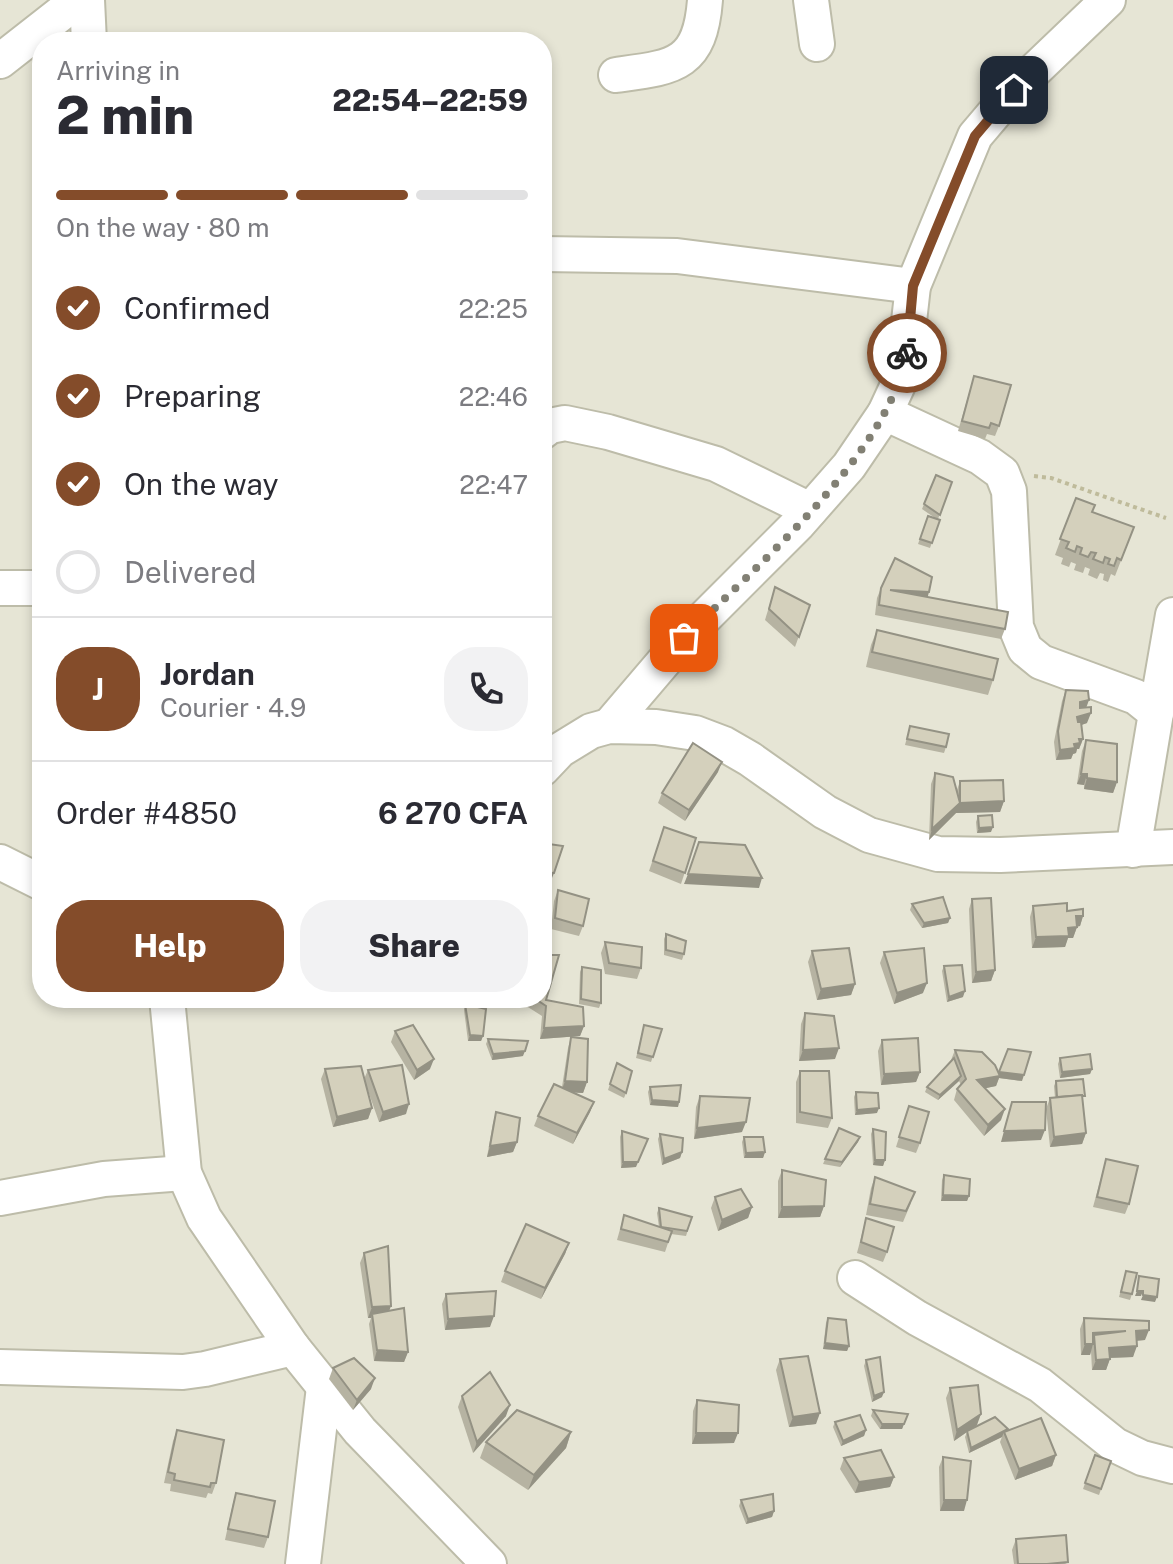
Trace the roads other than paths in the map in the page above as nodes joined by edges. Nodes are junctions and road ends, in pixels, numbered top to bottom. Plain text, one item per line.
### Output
1 (78, 0) edge
2 (87, 0) edge
3 (705, 0) edge
4 (811, 0) edge
5 (1108, 0) edge
6 (37, 32) edge
7 (89, 32) edge
8 (32, 36) edge
9 (817, 44) dead end
10 (0, 61) edge
11 (616, 75) dead end
12 (552, 254) edge
13 (913, 286) junction
14 (885, 413) junction
15 (552, 426) edge
16 (810, 510) junction
17 (0, 588) edge
18 (32, 588) edge
19 (1173, 615) edge
20 (1156, 713) junction
21 (609, 726) junction
22 (552, 760) edge
23 (1173, 847) edge
24 (1133, 850) junction
25 (0, 862) edge
26 (32, 878) edge
27 (168, 1008) edge
28 (184, 1173) junction
29 (0, 1198) edge
30 (855, 1278) dead end
31 (293, 1348) junction
32 (0, 1367) edge
33 (324, 1387) junction
34 (1173, 1466) edge
35 (303, 1564) edge
36 (489, 1564) edge

1 - 6 street
2 - 7 street
3 - 11 street
4 - 9 street
5 - 13 street
8 - 10 street
12 - 13 street
13 - 14 street
14 - 16 street
14 - 20 street
15 - 16 street
16 - 21 street
17 - 18 street
19 - 20 street
20 - 24 street
21 - 22 street
21 - 24 street
23 - 24 street
25 - 26 street
27 - 28 street
28 - 29 street
28 - 31 street
30 - 34 street
31 - 32 street
31 - 33 street
33 - 35 street
33 - 36 street

